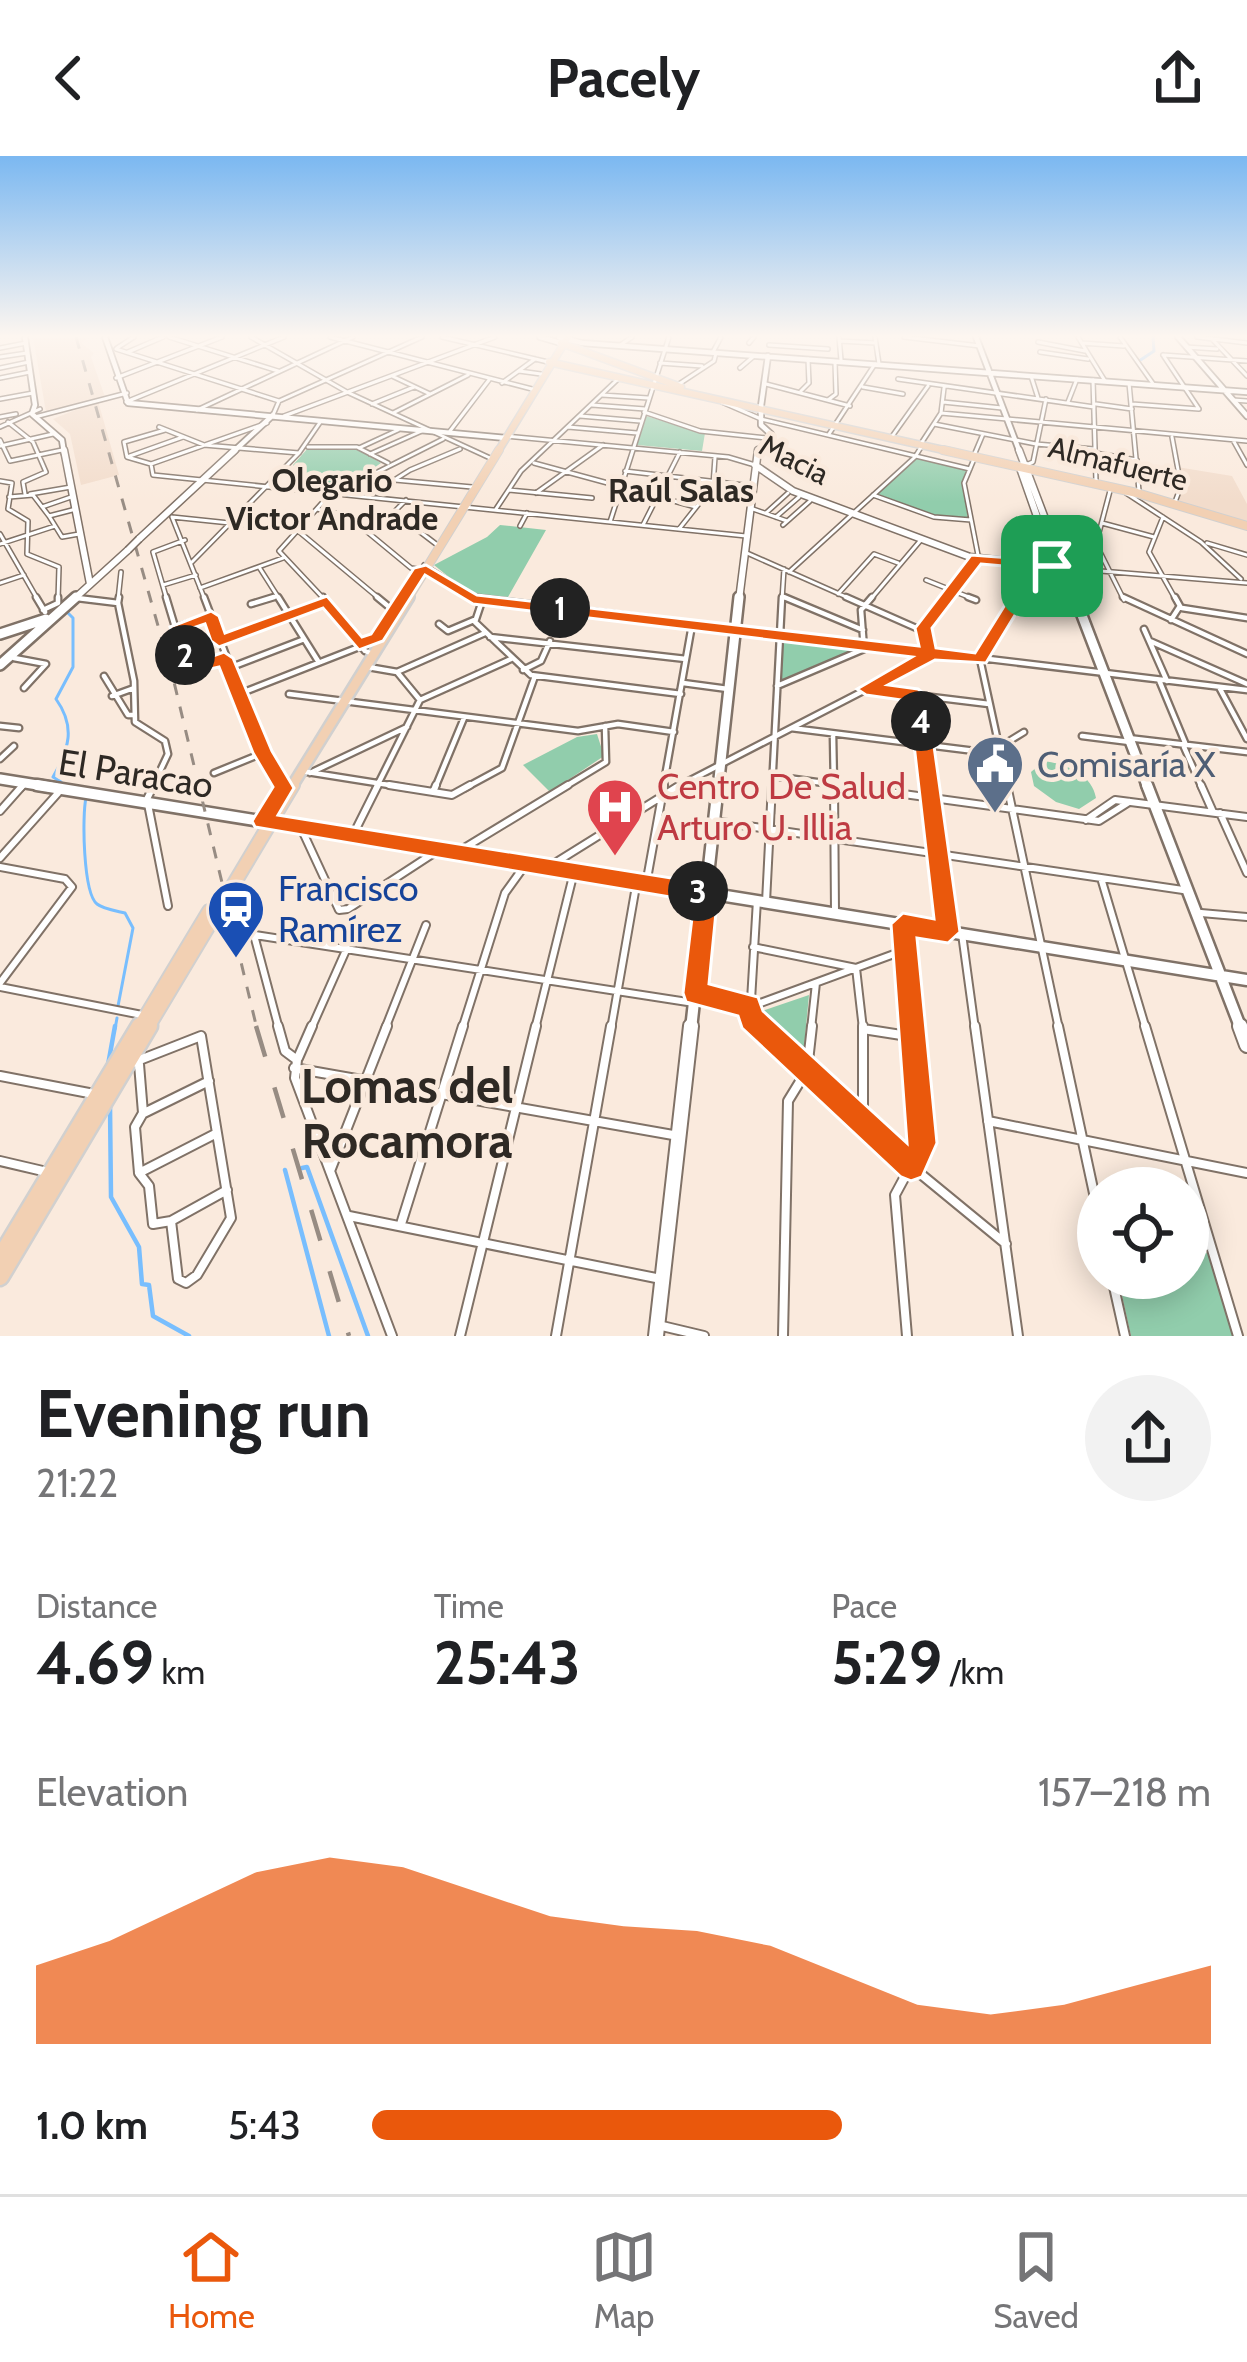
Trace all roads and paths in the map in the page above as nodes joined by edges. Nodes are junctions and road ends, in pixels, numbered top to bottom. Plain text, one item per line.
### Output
1 (35, 392) edge
2 (125, 392) edge
3 (142, 392) edge
4 (233, 392) edge
5 (249, 392) edge
6 (301, 392) edge
7 (347, 392) joint
8 (401, 392) edge
9 (426, 392) edge
10 (434, 392) edge
11 (480, 392) edge
12 (530, 392) edge
13 (532, 392) edge
14 (650, 392) edge
15 (675, 392) edge
16 (701, 392) edge
17 (764, 392) edge
18 (804, 392) edge
19 (836, 392) edge
20 (859, 392) edge
21 (892, 392) edge
22 (924, 392) edge
23 (944, 392) edge
24 (975, 392) edge
25 (996, 392) edge
26 (1036, 392) edge
27 (1071, 392) edge
28 (1093, 392) edge
29 (1131, 392) edge
30 (1191, 392) edge
31 (1226, 392) edge
32 (34, 393) joint
33 (430, 394) junction
34 (602, 394) joint
35 (903, 394) dead end
36 (997, 395) junction
37 (127, 397) junction
38 (648, 398) junction
39 (1038, 398) junction
40 (0, 399) edge
41 (717, 399) junction
42 (1046, 399) junction
43 (828, 400) junction
44 (1233, 400) junction
45 (279, 401) junction
46 (1247, 401) edge
47 (944, 402) junction
48 (1067, 402) junction
49 (371, 404) junction
50 (592, 405) junction
51 (1094, 405) junction
52 (850, 406) junction
53 (1132, 406) junction
54 (761, 407) junction
55 (1002, 408) junction
56 (198, 409) junction
57 (644, 411) junction
58 (38, 413) junction
59 (940, 413) junction
60 (392, 414) junction
61 (1246, 414) edge
62 (22, 415) junction
63 (580, 416) junction
64 (0, 417) edge
65 (275, 418) junction
66 (759, 418) junction
67 (321, 421) junction
68 (641, 421) junction
69 (8, 422) junction
70 (1008, 422) junction
71 (838, 424) junction
72 (934, 424) junction
73 (1040, 424) junction
74 (0, 427) edge
75 (159, 427) dead end
76 (568, 427) junction
77 (401, 428) junction
78 (422, 429) junction
79 (1094, 429) junction
80 (165, 430) junction
81 (450, 431) junction
82 (1135, 432) junction
83 (637, 433) junction
84 (57, 434) junction
85 (756, 434) junction
86 (767, 434) junction
87 (829, 434) junction
88 (983, 434) junction
89 (1172, 435) junction
90 (892, 436) junction
91 (183, 437) junction
92 (504, 437) junction
93 (30, 439) junction
94 (443, 439) junction
95 (1014, 440) junction
96 (1234, 440) junction
97 (554, 441) junction
98 (1247, 442) edge
99 (922, 443) junction
100 (2, 444) edge
101 (1036, 444) junction
102 (204, 445) junction
103 (603, 445) junction
104 (304, 447) junction
105 (884, 447) junction
106 (240, 448) junction
107 (359, 448) junction
108 (463, 448) junction
109 (632, 448) junction
110 (64, 450) junction
111 (1095, 451) junction
112 (680, 452) junction
113 (298, 454) junction
114 (370, 454) junction
115 (0, 455) edge
116 (715, 455) junction
117 (975, 455) junction
118 (36, 456) junction
119 (916, 456) junction
120 (127, 457) junction
121 (490, 458) junction
122 (1245, 458) edge
123 (9, 460) junction
124 (1139, 460) junction
125 (531, 462) junction
126 (1, 463) edge
127 (151, 464) junction
128 (388, 464) junction
129 (1247, 465) edge
130 (758, 466) junction
131 (1024, 466) junction
132 (970, 469) junction
133 (626, 471) junction
134 (568, 472) junction
135 (667, 476) junction
136 (205, 480) junction
137 (395, 480) junction
138 (0, 481) edge
139 (1096, 481) junction
140 (753, 482) junction
141 (713, 484) junction
142 (621, 485) junction
143 (268, 486) junction
144 (71, 487) junction
145 (472, 487) junction
146 (1111, 487) junction
147 (1122, 489) junction
148 (508, 490) junction
149 (1139, 491) junction
150 (334, 493) junction
151 (536, 493) junction
152 (788, 493) junction
153 (28, 494) junction
154 (872, 494) junction
155 (369, 496) junction
156 (655, 496) junction
157 (8, 497) junction
158 (73, 497) junction
159 (799, 497) junction
160 (592, 499) dead end
161 (406, 500) junction
162 (810, 501) junction
163 (1175, 502) junction
164 (462, 506) junction
165 (42, 507) junction
166 (696, 507) junction
167 (76, 508) junction
168 (750, 508) junction
169 (8, 509) junction
170 (317, 509) junction
171 (496, 509) junction
172 (0, 512) edge
173 (526, 513) junction
174 (766, 513) junction
175 (849, 514) junction
176 (49, 516) junction
177 (168, 516) junction
178 (776, 517) junction
179 (1163, 517) junction
180 (971, 520) junction
181 (610, 522) junction
182 (232, 523) junction
183 (1102, 523) junction
184 (643, 525) junction
185 (1247, 525) edge
186 (56, 526) junction
187 (520, 526) dead end
188 (679, 529) junction
189 (299, 530) junction
190 (80, 533) junction
191 (0, 534) edge
192 (24, 536) junction
193 (746, 536) junction
194 (1154, 537) junction
195 (185, 540) junction
196 (920, 542) junction
197 (1202, 542) junction
198 (2, 543) edge
199 (436, 544) junction
200 (744, 552) junction
201 (1247, 555) edge
202 (283, 558) junction
203 (975, 560) junction
204 (192, 562) junction
205 (900, 564) junction
206 (259, 567) junction
207 (423, 568) junction
208 (1035, 568) junction
209 (1059, 568) junction
210 (786, 571) junction
211 (1109, 571) junction
212 (121, 572) dead end
213 (24, 575) junction
214 (196, 575) junction
215 (1164, 576) junction
216 (93, 578) junction
217 (926, 580) dead end
218 (0, 583) edge
219 (1246, 583) edge
220 (163, 585) junction
221 (200, 588) junction
222 (952, 590) junction
223 (838, 594) junction
224 (277, 596) junction
225 (782, 596) junction
226 (74, 598) junction
227 (976, 599) dead end
228 (327, 601) junction
229 (482, 601) junction
230 (118, 603) junction
231 (250, 604) dead end
232 (865, 605) junction
233 (557, 608) junction
234 (1180, 608) junction
235 (394, 611) junction
236 (48, 616) junction
237 (211, 616) junction
238 (289, 616) junction
239 (555, 617) dead end
240 (1247, 618) edge
241 (474, 620) junction
242 (1171, 620) junction
243 (439, 625) dead end
244 (692, 625) junction
245 (178, 627) junction
246 (1144, 629) dead end
247 (735, 630) junction
248 (863, 631) junction
249 (923, 631) junction
250 (0, 634) edge
251 (488, 635) junction
252 (780, 635) junction
253 (380, 638) junction
254 (303, 639) junction
255 (219, 641) junction
256 (550, 641) junction
257 (1150, 641) junction
258 (865, 646) junction
259 (366, 650) junction
260 (928, 653) junction
261 (1247, 654) edge
262 (224, 658) junction
263 (511, 659) junction
264 (687, 659) junction
265 (980, 659) junction
266 (4, 661) edge
267 (318, 661) junction
268 (365, 667) junction
269 (229, 668) junction
270 (523, 670) junction
271 (398, 672) junction
272 (1104, 673) junction
273 (104, 676) dead end
274 (535, 676) junction
275 (1159, 680) junction
276 (1167, 681) junction
277 (682, 683) junction
278 (777, 686) junction
279 (1219, 687) junction
280 (1247, 687) edge
281 (23, 688) dead end
282 (134, 688) junction
283 (728, 689) junction
284 (866, 689) junction
285 (239, 694) junction
286 (290, 694) dead end
287 (681, 694) junction
288 (112, 696) junction
289 (918, 696) junction
290 (420, 700) junction
291 (341, 701) junction
292 (989, 704) junction
293 (416, 712) junction
294 (134, 715) junction
295 (464, 718) junction
296 (518, 724) junction
297 (0, 726) edge
298 (605, 726) junction
299 (408, 727) junction
300 (19, 728) dead end
301 (790, 728) junction
302 (674, 732) junction
303 (1024, 733) dead end
304 (833, 734) junction
305 (775, 736) junction
306 (1082, 736) dead end
307 (1247, 739) edge
308 (1129, 740) junction
309 (1184, 744) junction
310 (14, 746) dead end
311 (925, 746) junction
312 (999, 751) junction
313 (1247, 752) edge
314 (263, 753) junction
315 (0, 760) edge
316 (720, 764) junction
317 (305, 772) junction
318 (214, 773) dead end
319 (773, 776) junction
320 (0, 779) edge
321 (25, 783) junction
322 (379, 784) junction
323 (834, 784) junction
324 (284, 788) junction
325 (62, 789) junction
326 (433, 793) junction
327 (663, 794) junction
328 (931, 797) junction
329 (148, 802) junction
330 (1154, 805) junction
331 (1011, 809) junction
332 (0, 811) edge
333 (1217, 813) junction
334 (1247, 817) edge
335 (714, 820) junction
336 (266, 822) junction
337 (301, 828) junction
338 (769, 829) junction
339 (352, 836) junction
340 (835, 839) junction
341 (436, 850) junction
342 (456, 853) junction
343 (938, 854) junction
344 (0, 862) edge
345 (525, 863) junction
346 (550, 866) junction
347 (1024, 867) junction
348 (574, 870) junction
349 (1247, 873) edge
350 (1100, 878) junction
351 (641, 881) junction
352 (235, 882) junction
353 (1187, 891) junction
354 (706, 892) junction
355 (761, 901) junction
356 (167, 906) dead end
357 (1195, 912) junction
358 (835, 913) junction
359 (1247, 917) edge
360 (903, 924) junction
361 (426, 925) dead end
362 (955, 933) junction
363 (255, 935) junction
364 (753, 947) junction
365 (1041, 947) junction
366 (347, 948) junction
367 (905, 950) junction
368 (413, 958) junction
369 (1124, 960) junction
370 (481, 968) junction
371 (856, 968) junction
372 (1220, 976) junction
373 (548, 979) junction
374 (1247, 980) edge
375 (816, 983) junction
376 (0, 985) edge
377 (616, 990) junction
378 (695, 998) junction
379 (748, 1006) junction
380 (147, 1016) junction
381 (863, 1029) junction
382 (914, 1037) junction
383 (1247, 1046) edge
384 (296, 1064) junction
385 (135, 1066) junction
386 (807, 1070) junction
387 (0, 1076) edge
388 (367, 1080) junction
389 (208, 1081) junction
390 (442, 1094) junction
391 (99, 1096) junction
392 (516, 1106) junction
393 (143, 1113) junction
394 (594, 1120) junction
395 (863, 1120) junction
396 (988, 1121) junction
397 (217, 1133) junction
398 (678, 1136) junction
399 (1082, 1139) junction
400 (1185, 1160) junction
401 (0, 1161) edge
402 (911, 1166) junction
403 (1088, 1167) edge
404 (330, 1171) junction
405 (51, 1173) junction
406 (139, 1173) junction
407 (1247, 1173) edge
408 (227, 1190) junction
409 (349, 1216) junction
410 (170, 1221) junction
411 (401, 1224) junction
412 (482, 1241) junction
413 (1006, 1244) junction
414 (1210, 1246) joint
415 (0, 1258) edge
416 (569, 1260) junction
417 (0, 1277) edge
418 (662, 1279) junction
419 (1117, 1299) edge
420 (656, 1330) edge
421 (392, 1336) edge
422 (460, 1336) edge
423 (556, 1336) edge
424 (704, 1336) edge
425 (783, 1336) edge
426 (907, 1336) edge
427 (1018, 1336) edge
428 (1125, 1336) edge
429 (1238, 1336) edge

1 - 58 street
2 - 37 street
3 - 37 street
4 - 56 street
5 - 45 street
6 - 45 street
7 - 49 street
7 - 65 street
8 - 49 street
9 - 33 street
10 - 33 street
11 - 81 street
12 - 92 main road
13 - 92 main road
14 - 38 street
15 - 41 main road
16 - 54 main road, Almafuerte
17 - 54 street
18 - 43 street
19 - 43 street
20 - 52 street
21 - 35 street
22 - 90 street
23 - 47 street
24 - 36 street
25 - 36 street
26 - 39 street
27 - 48 street
28 - 51 street
29 - 53 street
30 - 53 street
31 - 44 street
32 - 40 street
32 - 58 street
33 - 60 street
34 - 38 street
34 - 50 street
36 - 39 street
36 - 55 street
37 - 56 street
37 - 58 street
38 - 57 street
39 - 42 street
41 - 54 main road
41 - 66 street
42 - 48 street
42 - 73 street
43 - 52 street
44 - 46 street
44 - 61 street
45 - 65 street
47 - 55 street
47 - 59 street
48 - 51 street
49 - 60 street
50 - 57 street
50 - 63 street
51 - 53 street
51 - 79 street
52 - 71 street
53 - 82 street
54 - 66 street
54 - 71 main road, Almafuerte
55 - 70 street
56 - 65 street
57 - 68 street
57 - 85 street
58 - 62 street
58 - 84 street
58 - 216 street
59 - 70 street
59 - 72 street
60 - 78 street
62 - 64 street
62 - 69 street
63 - 68 street
63 - 76 street
65 - 67 street
65 - 78 street
65 - 102 street
65 - 106 street
66 - 85 street
66 - 86 street
66 - 87 street
67 - 77 street
67 - 104 street
68 - 83 street
69 - 74 street
69 - 93 street
70 - 73 street
70 - 95 street
71 - 87 street
71 - 90 main road, Almafuerte
72 - 88 street
72 - 99 street
73 - 79 street
73 - 101 street
75 - 80 street
76 - 83 street
76 - 97 street
77 - 78 street
77 - 107 street
78 - 81 street
78 - 92 street
78 - 94 street
78 - 114 street
79 - 82 street
79 - 111 street
80 - 91 street
80 - 120 street
81 - 92 street
82 - 89 street
82 - 124 street
83 - 109 street
84 - 93 street
84 - 110 street
85 - 86 street
85 - 130 street
86 - 130 street
87 - 105 street
88 - 95 street
88 - 117 street
89 - 96 street
89 - 163 street
90 - 99 main road, Almafuerte
90 - 105 street
91 - 102 street
91 - 120 street
92 - 97 street, Macia
92 - 121 main road
92 - 164 main road
93 - 100 street
93 - 118 street
94 - 108 street
94 - 128 street
95 - 101 street
95 - 131 street
96 - 98 street
96 - 122 street
97 - 103 street, Macia
97 - 125 street
99 - 117 main road, Almafuerte
99 - 119 street
100 - 123 street
101 - 111 street
101 - 131 street
102 - 106 street
102 - 127 street
103 - 109 street, Macia
103 - 134 street
104 - 107 street
104 - 113 street
105 - 119 street
106 - 113 street
106 - 136 street
107 - 114 street
108 - 121 street
108 - 137 street
109 - 112 street, Macia
109 - 133 street
110 - 118 street
110 - 144 street
111 - 124 street
111 - 139 street
112 - 116 street, Macia
112 - 135 street
113 - 143 street
114 - 128 street
115 - 123 street
116 - 130 street, Macia
116 - 141 street
117 - 131 main road, Almafuerte
117 - 132 street
118 - 123 street
118 - 153 street
119 - 132 street
119 - 154 street
120 - 127 street
121 - 145 main road
122 - 129 street
123 - 126 street
124 - 149 street
125 - 134 street
125 - 148 street
127 - 136 street
128 - 150 street
130 - 140 street
130 - 175 street, Macia
131 - 139 main road, Almafuerte
131 - 146 main road, Almafuerte
131 - 209 street
132 - 180 street
133 - 135 street
133 - 142 street
134 - 142 street
134 - 151 street
135 - 141 street
135 - 156 street
136 - 143 street
136 - 177 street
137 - 145 street
137 - 155 street
138 - 157 street
139 - 149 main road, Almafuerte
140 - 141 street
140 - 152 street, Macia
140 - 168 street
141 - 166 street
142 - 156 street
142 - 181 street
143 - 150 street
143 - 182 street
144 - 153 street
144 - 158 street
145 - 164 main road
146 - 147 main road, Almafuerte
146 - 183 street
147 - 179 street
147 - 185 main road, Almafuerte
148 - 151 street
148 - 171 street
149 - 163 main road, Almafuerte
150 - 155 street
150 - 170 street
151 - 160 street
152 - 159 street, Macia
152 - 174 street
153 - 157 street
153 - 165 street
154 - 175 street
154 - 180 street
155 - 161 street
156 - 166 street
156 - 184 street
157 - 169 street
158 - 165 street
158 - 167 street
159 - 162 street, Macia
159 - 178 street
161 - 164 street
161 - 199 street
162 - 175 street, Macia
162 - 178 street
163 - 185 main road, Almafuerte
164 - 171 street
164 - 199 main road
164 - 207 main road
165 - 176 street
166 - 188 street
167 - 176 street
167 - 190 street
168 - 174 street
168 - 193 street
169 - 172 street
169 - 192 street
170 - 189 street
170 - 207 street
171 - 173 street
173 - 181 street
173 - 187 street
174 - 178 street
175 - 196 street, Macia
175 - 203 street, Macia
175 - 210 street
176 - 186 street
177 - 182 street
177 - 195 street
177 - 216 street, bridge
179 - 194 street
179 - 197 street
180 - 203 street
181 - 184 street
182 - 189 street
182 - 204 street
183 - 194 street
183 - 211 street
184 - 188 street
186 - 190 street
186 - 192 street
188 - 193 street
189 - 202 street
189 - 235 street
190 - 216 street
191 - 198 street
192 - 198 street
192 - 236 street
193 - 200 street
194 - 215 street
195 - 204 street
195 - 220 street
196 - 203 street, Macia
196 - 205 street
197 - 201 street
197 - 219 street
198 - 213 street
199 - 207 main road
200 - 210 street
200 - 247 street
202 - 206 street
202 - 228 street
203 - 208 street, Macia
203 - 209 street, Macia
203 - 222 street
204 - 214 street
205 - 223 street
205 - 232 street
206 - 221 street
206 - 224 street
207 - 229 street
207 - 235 main road
207 - 253 main road
208 - 209 street, Macia
208 - 265 street
209 - 211 street
209 - 272 street
210 - 223 street
210 - 225 street
211 - 215 street
211 - 242 street
212 - 230 street
213 - 218 street
213 - 236 street
214 - 220 street
214 - 221 street
215 - 219 street
215 - 234 street
216 - 226 street
217 - 222 street
220 - 245 street
221 - 237 street
222 - 227 street
222 - 249 street
223 - 232 street
224 - 231 street
224 - 238 street
225 - 248 street
225 - 252 street
226 - 230 street
226 - 236 street
228 - 238 street
228 - 259 street
229 - 233 street
229 - 241 street
230 - 282 street
232 - 248 street
232 - 249 street
233 - 239 street
233 - 244 street
234 - 240 street
234 - 242 street
235 - 253 main road
236 - 250 street
236 - 266 street
237 - 245 street
237 - 255 street
238 - 254 street
238 - 255 street
241 - 243 street
241 - 251 street
242 - 261 street
244 - 247 street
244 - 264 street
245 - 262 street
246 - 257 street
247 - 252 street
247 - 283 street
248 - 258 street
249 - 260 street
251 - 256 street
251 - 263 street
251 - 271 street
252 - 258 street
252 - 278 street
253 - 259 main road
254 - 267 street
254 - 269 street
255 - 262 street
256 - 264 street
256 - 270 street
257 - 276 street
257 - 280 street
258 - 260 street
258 - 278 street
259 - 267 street
259 - 268 main road
259 - 291 main road
260 - 265 street
260 - 284 street
262 - 269 street
263 - 270 street
263 - 290 street
264 - 277 street
265 - 272 street
265 - 292 street
266 - 281 street
267 - 285 street
268 - 271 street
268 - 291 main road
269 - 285 street
270 - 274 street
271 - 290 street
272 - 275 street
272 - 308 street
273 - 288 street
274 - 287 street
274 - 296 street
275 - 276 street
275 - 309 street
276 - 279 street
277 - 283 street
277 - 287 street
278 - 305 street
279 - 280 street
279 - 307 street
282 - 288 street
282 - 294 street
283 - 316 street
284 - 289 street
284 - 301 street
285 - 314 street
286 - 291 street
287 - 302 street
288 - 294 street
289 - 292 street
289 - 311 street
290 - 293 street
291 - 293 street
291 - 317 main road
291 - 324 main road
292 - 312 street
293 - 295 street
293 - 299 street
294 - 329 street
295 - 296 street
295 - 326 street
296 - 298 street
296 - 326 street
297 - 300 street
298 - 302 street
298 - 342 street
299 - 317 street
299 - 322 street
301 - 304 street
301 - 305 street
302 - 327 street
303 - 312 street
304 - 311 street
304 - 323 street
305 - 316 street
305 - 319 street
306 - 308 street
308 - 309 street
308 - 330 street
309 - 313 street
309 - 333 street
310 - 315 street
311 - 312 street
311 - 328 street
312 - 331 street
314 - 318 street
314 - 324 street
316 - 327 street
316 - 335 street
317 - 322 street
317 - 336 main road
319 - 323 street
319 - 338 street
320 - 321 street, El Paracao
321 - 325 street, El Paracao
321 - 332 street
322 - 326 street
322 - 339 street
323 - 328 street
323 - 340 street
324 - 336 main road
325 - 329 street, El Paracao
325 - 344 street
327 - 346 street
327 - 351 street
328 - 331 street
328 - 343 street
329 - 336 street, El Paracao
329 - 356 street
330 - 331 street
330 - 333 street
330 - 353 street
331 - 347 street
333 - 334 street
333 - 349 street
335 - 338 street
335 - 354 street
336 - 337 street, El Paracao
336 - 352 main road
336 - 380 main road
337 - 339 street, El Paracao
337 - 341 street
338 - 340 street
338 - 355 street
339 - 341 street, El Paracao
340 - 343 street
340 - 358 street
341 - 342 street, El Paracao
342 - 345 street, El Paracao
343 - 347 street
343 - 362 street
344 - 376 street
345 - 346 street, El Paracao
345 - 370 street
346 - 348 street, El Paracao
347 - 350 street
347 - 365 street
348 - 351 street, El Paracao
348 - 373 street
350 - 353 street
350 - 369 street
351 - 354 street, El Paracao
351 - 377 street
352 - 363 street
352 - 385 main road
353 - 357 street
354 - 355 street, El Paracao
354 - 378 street
355 - 358 street, El Paracao
355 - 364 street
357 - 359 street
357 - 372 street
358 - 360 street, El Paracao
360 - 362 street, El Paracao
360 - 367 street
361 - 368 street
362 - 365 street, El Paracao
362 - 396 street
363 - 366 street
363 - 384 street
364 - 371 street
364 - 379 street
365 - 369 street, El Paracao
365 - 399 street
366 - 368 street
366 - 384 street
367 - 371 street
367 - 382 street
368 - 370 street
368 - 388 street
369 - 372 street, El Paracao
369 - 400 street
370 - 373 street
370 - 390 street
371 - 375 street
371 - 381 street
372 - 374 street, El Paracao
372 - 383 street
373 - 377 street
373 - 392 street
375 - 379 street
375 - 386 street
376 - 380 street
377 - 378 street
377 - 394 street
378 - 379 street
378 - 398 street
379 - 386 street
380 - 391 main road
381 - 382 street
381 - 395 street
382 - 402 street
384 - 388 street
384 - 404 street
385 - 389 street
385 - 393 street
385 - 417 main road
386 - 395 street
386 - 425 street
387 - 391 street
388 - 390 street
388 - 404 street
389 - 393 street
389 - 397 street
390 - 392 street
390 - 411 street
391 - 405 main road
392 - 394 street
392 - 412 street
393 - 406 street
394 - 398 street
394 - 416 street
395 - 402 street
396 - 399 street
396 - 413 street
397 - 406 street
397 - 408 street
398 - 418 street
399 - 400 street
399 - 403 street
400 - 407 street
400 - 414 street
401 - 405 street
402 - 413 street
402 - 426 street
404 - 409 street
405 - 415 main road
406 - 410 street
408 - 410 street
408 - 410 street
409 - 411 street
409 - 421 street
411 - 412 street
412 - 416 street
412 - 422 street
413 - 427 street
414 - 429 street
416 - 418 street
416 - 423 street
418 - 420 street
419 - 428 street
420 - 424 street

